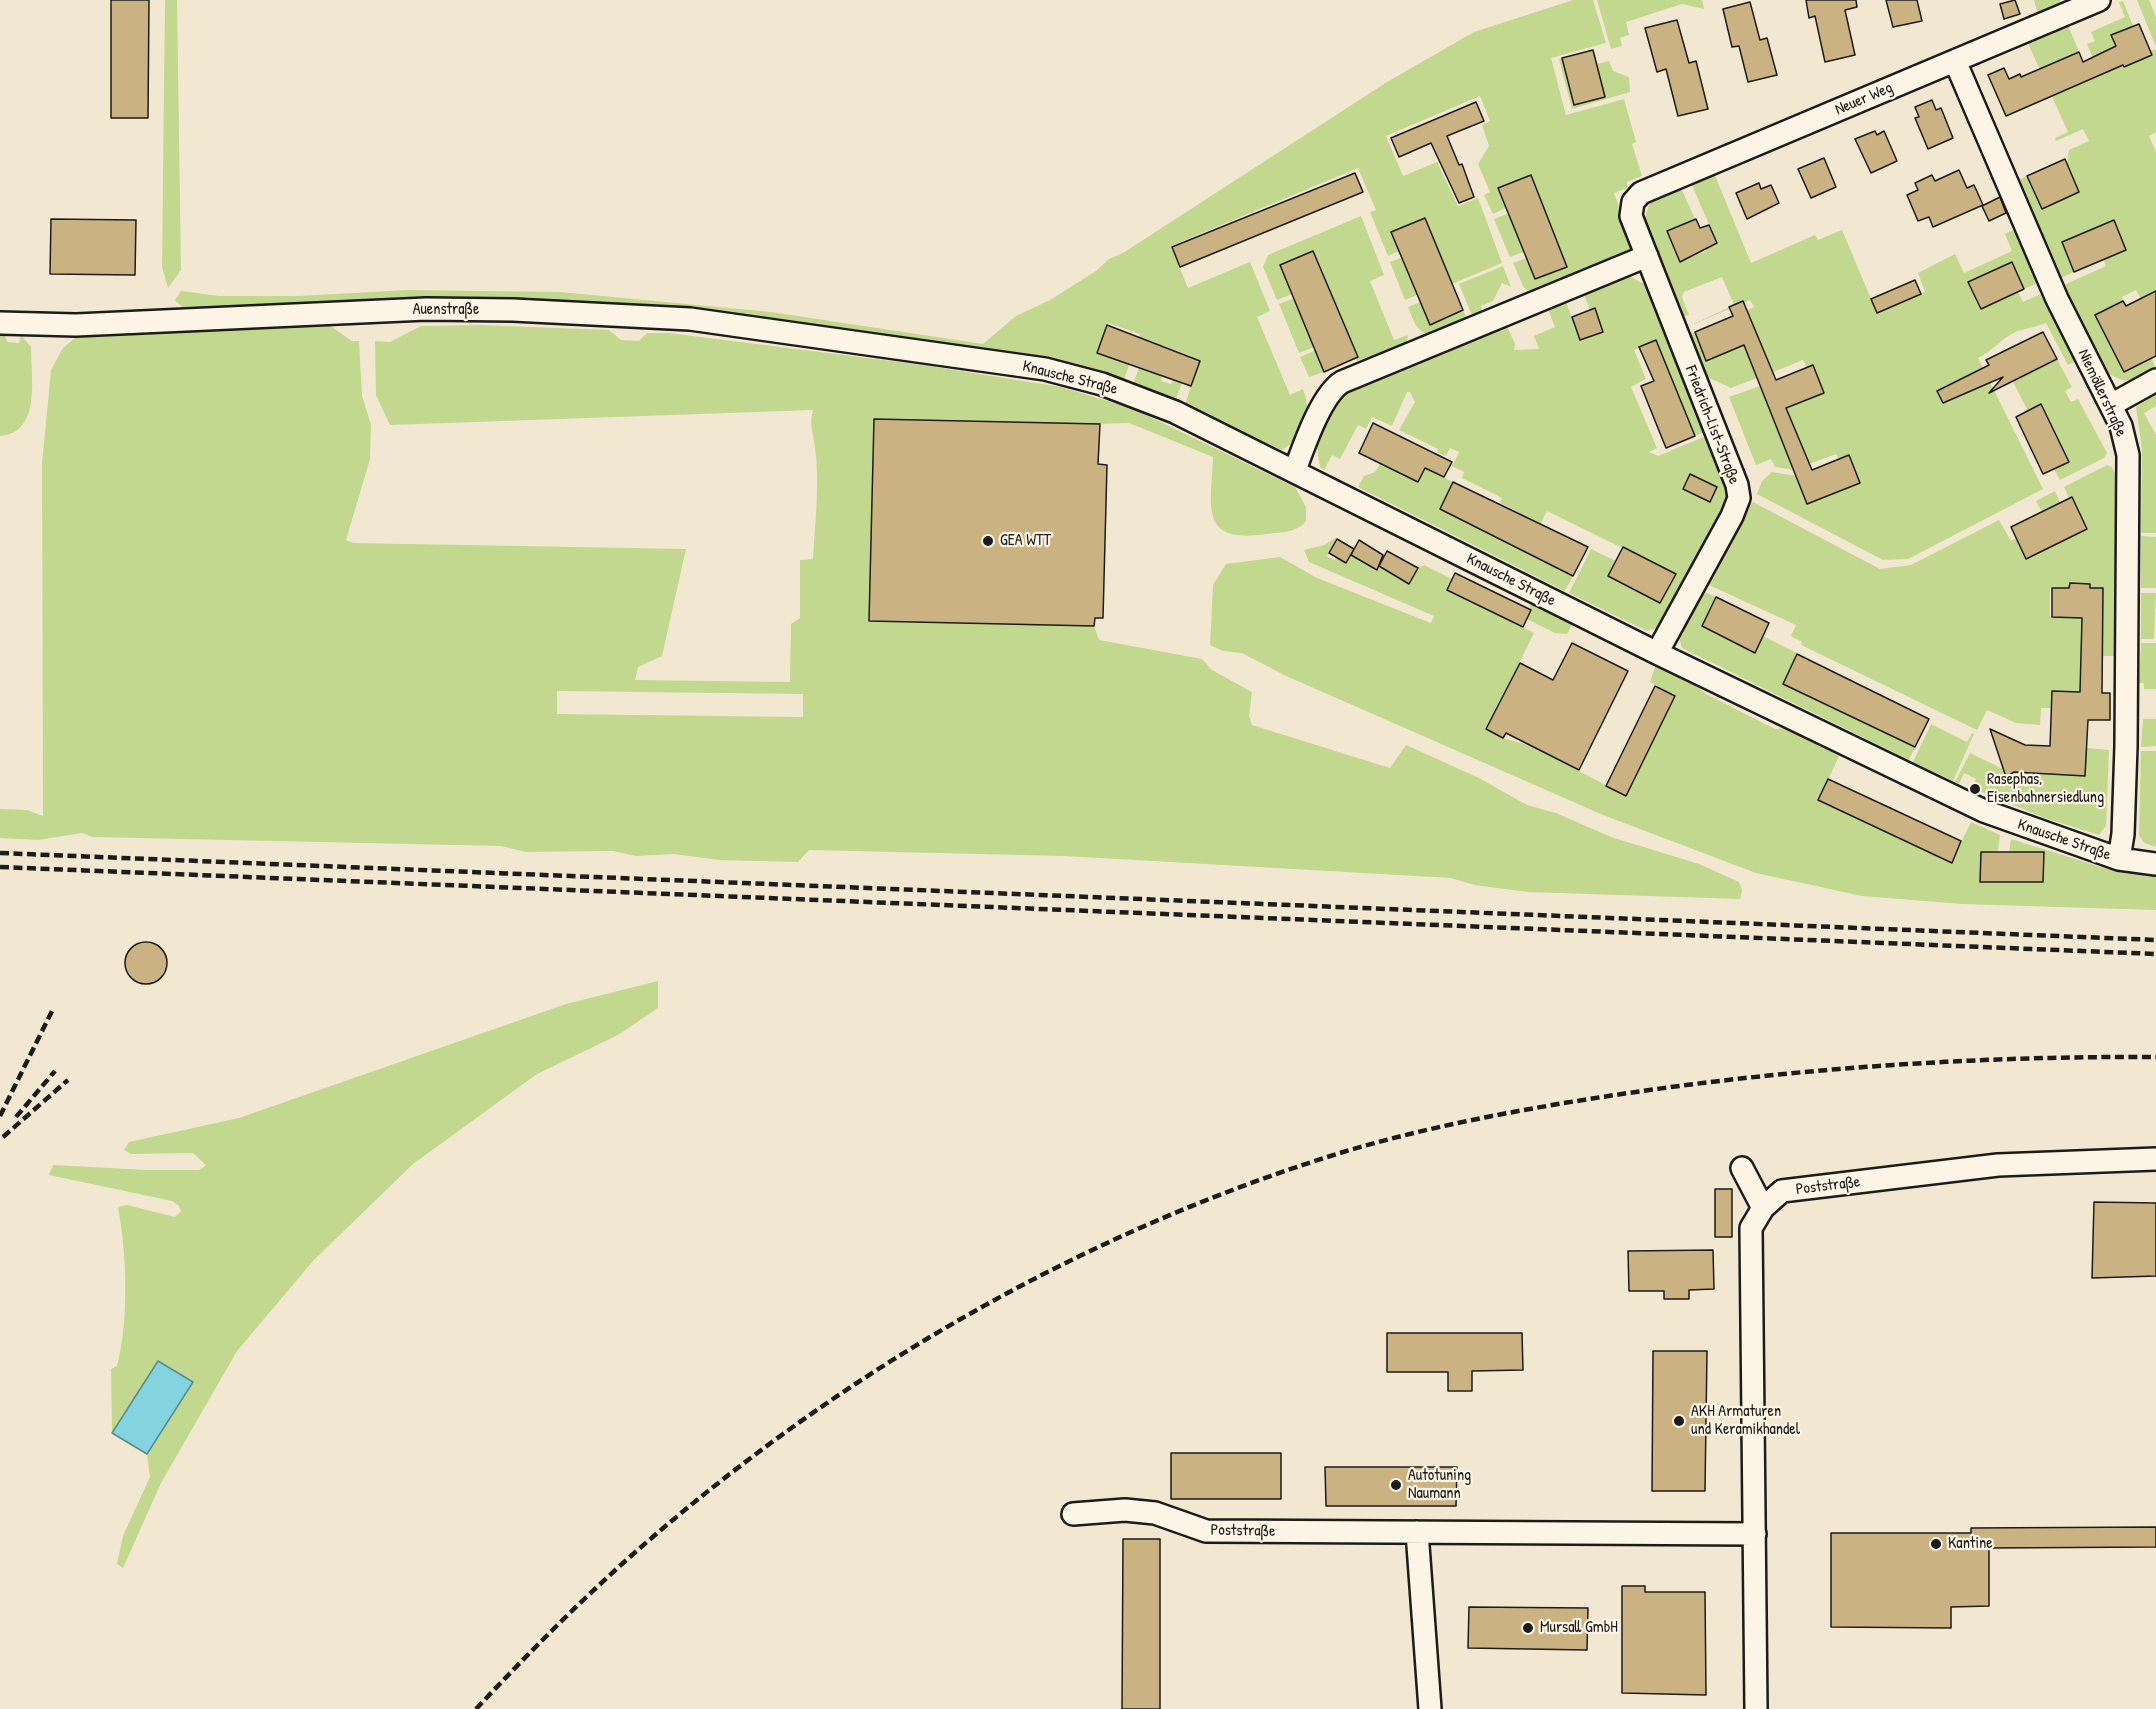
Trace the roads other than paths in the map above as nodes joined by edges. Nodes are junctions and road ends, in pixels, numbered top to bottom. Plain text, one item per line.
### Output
1 (2098, 0) edge
2 (1955, 61) junction
3 (1633, 202) joint
4 (1647, 256) junction
5 (0, 323) edge
6 (890, 346) joint
7 (2156, 380) edge
8 (2111, 405) junction
9 (1295, 470) junction
10 (1657, 653) junction
11 (2119, 859) junction
12 (2156, 864) edge
13 (2156, 1159) edge
14 (1742, 1168) dead end
15 (1763, 1208) junction
16 (1073, 1514) dead end
17 (1417, 1532) junction
18 (1755, 1534) junction
19 (1430, 1709) edge
20 (1756, 1709) edge

1 - 2 street, Neuer Weg
2 - 3 street, Neuer Weg
2 - 8 street, Niemöllerstraße
3 - 4 street, Friedrich-List-Straße
4 - 9 street
4 - 10 street, Friedrich-List-Straße
5 - 6 street, Auenstraße
6 - 9 street, Knausche Straße
7 - 8 street
8 - 11 street, Niemöllerstraße
9 - 10 street, Knausche Straße
10 - 11 street, Knausche Straße
11 - 12 street, Knausche Straße
13 - 15 street, Poststraße
14 - 15 street
15 - 18 street, Poststraße
16 - 17 street, Poststraße
17 - 18 street, Poststraße
17 - 19 street
18 - 20 street, Poststraße

